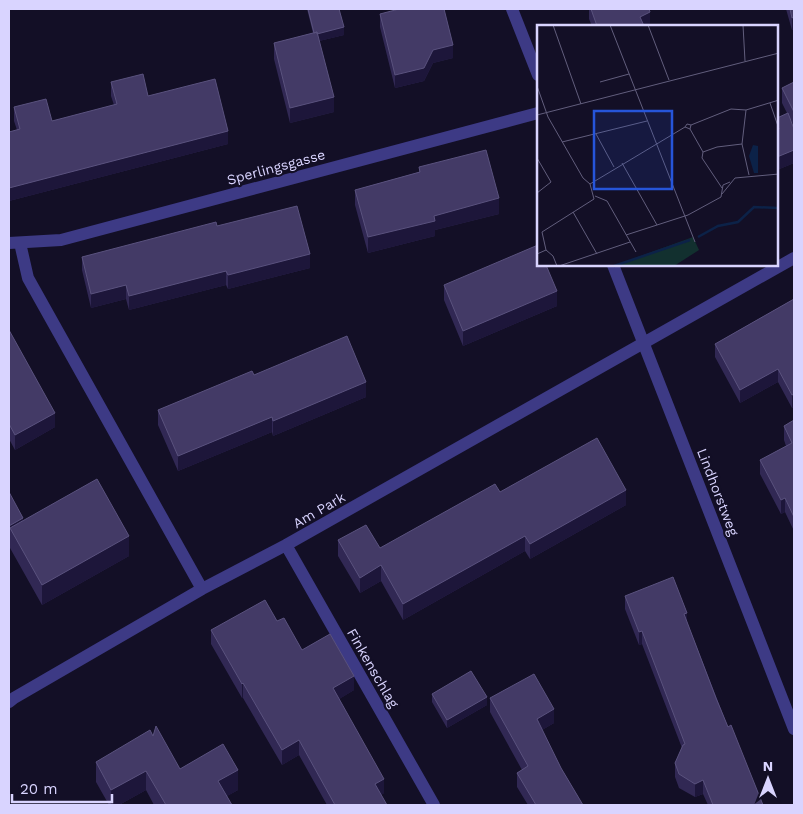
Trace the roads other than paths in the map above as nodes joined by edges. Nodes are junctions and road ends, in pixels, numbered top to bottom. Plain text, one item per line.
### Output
1 (512, 9) edge
2 (537, 72) edge
3 (537, 113) edge
4 (14, 243) edge
5 (794, 258) edge
6 (613, 266) edge
7 (644, 343) junction
8 (286, 546) junction
9 (202, 590) junction
10 (9, 702) edge
11 (794, 730) edge
12 (434, 805) edge

1 - 2 street
3 - 4 street, Sperlingsgasse
4 - 9 street, Sperlingsgasse
5 - 7 street, Am Park
6 - 7 street, Lindhorstweg
7 - 8 street, Am Park
7 - 11 street, Lindhorstweg
8 - 9 street, Am Park
8 - 12 street, Finkenschlag
9 - 10 street, Am Park

